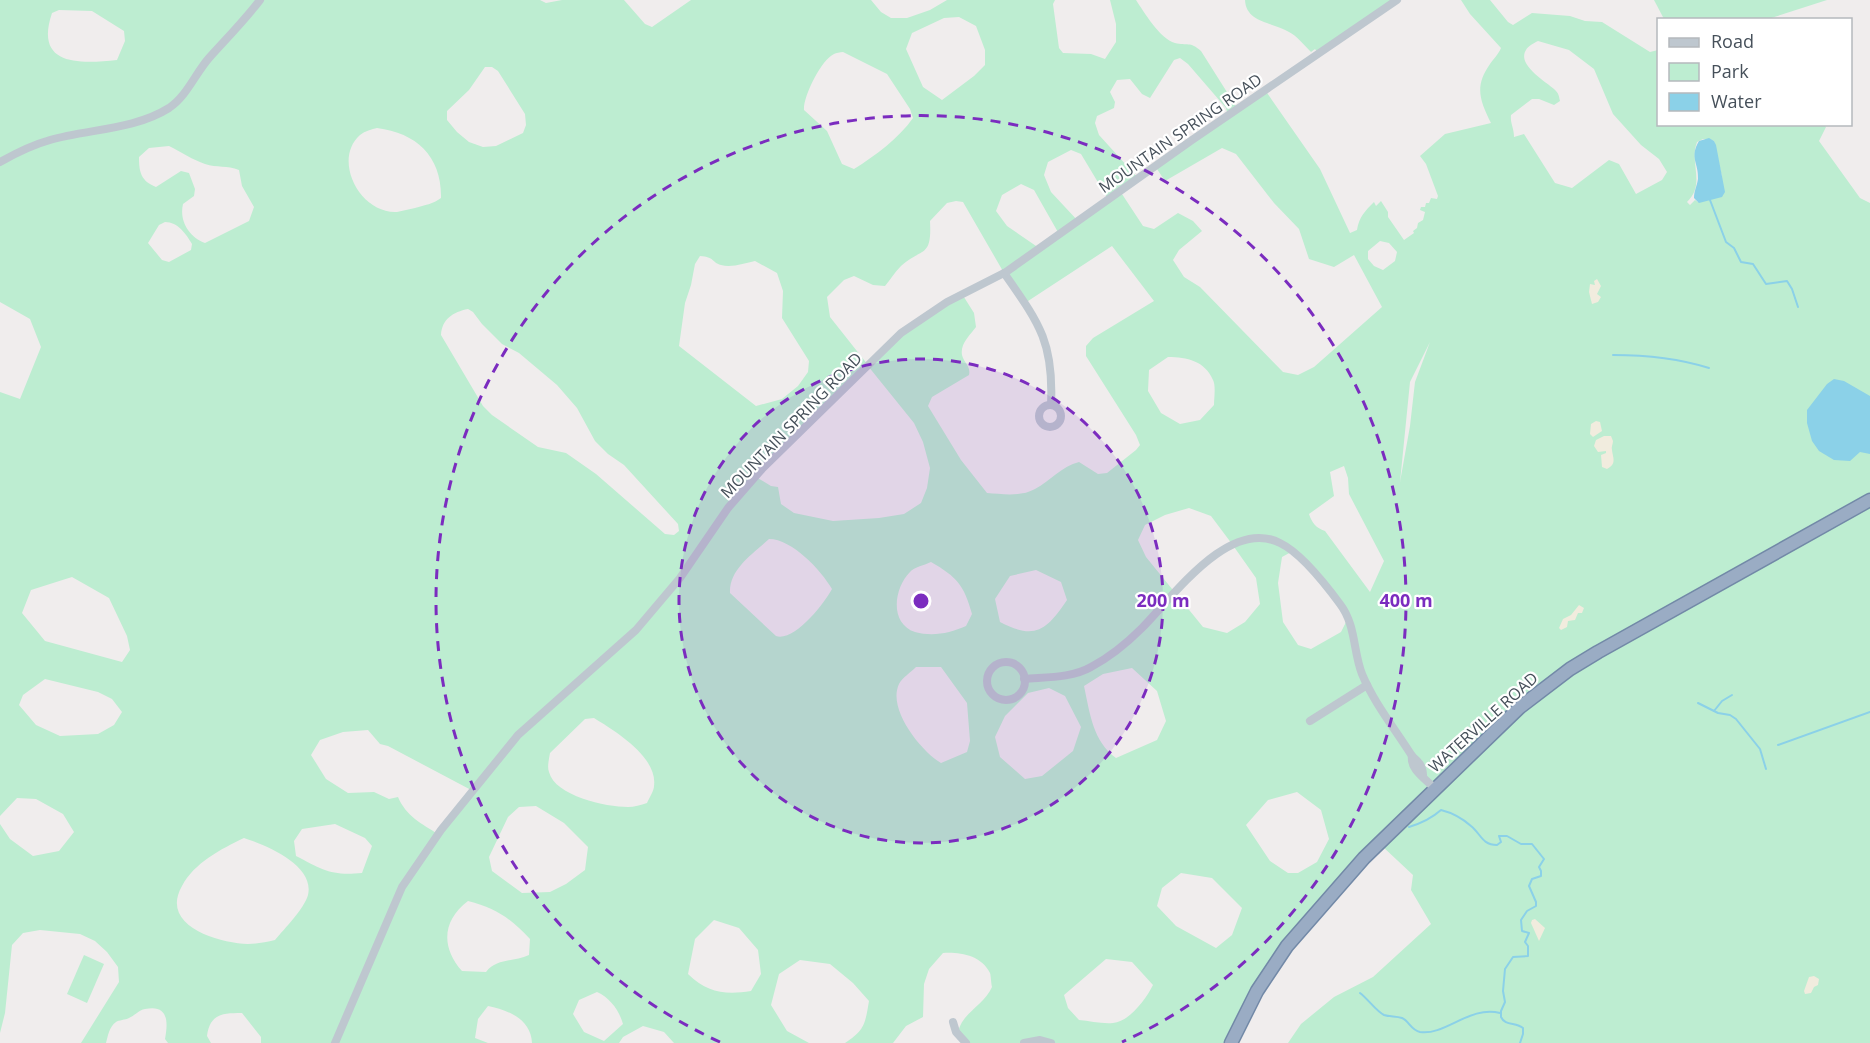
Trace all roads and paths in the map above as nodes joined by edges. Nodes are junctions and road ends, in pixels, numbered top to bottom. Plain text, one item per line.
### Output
1 (261, 0) edge
2 (1396, 0) edge
3 (0, 162) edge
4 (1004, 273) junction
5 (1051, 405) dead end
6 (1870, 500) edge
7 (1024, 679) junction
8 (1367, 685) junction
9 (1310, 721) dead end
10 (1434, 788) junction
11 (953, 1022) dead end
12 (335, 1043) edge
13 (966, 1043) edge
14 (1024, 1043) edge
15 (1051, 1043) edge
16 (1231, 1043) edge

1 - 3 street
2 - 4 street, MOUNTAIN SPRING ROAD
4 - 5 street
4 - 12 street, MOUNTAIN SPRING ROAD
6 - 10 highway, WATERVILLE ROAD
7 - 7 street
7 - 8 street
8 - 9 street
8 - 10 street
10 - 16 highway, WATERVILLE ROAD
11 - 13 street
14 - 15 street

